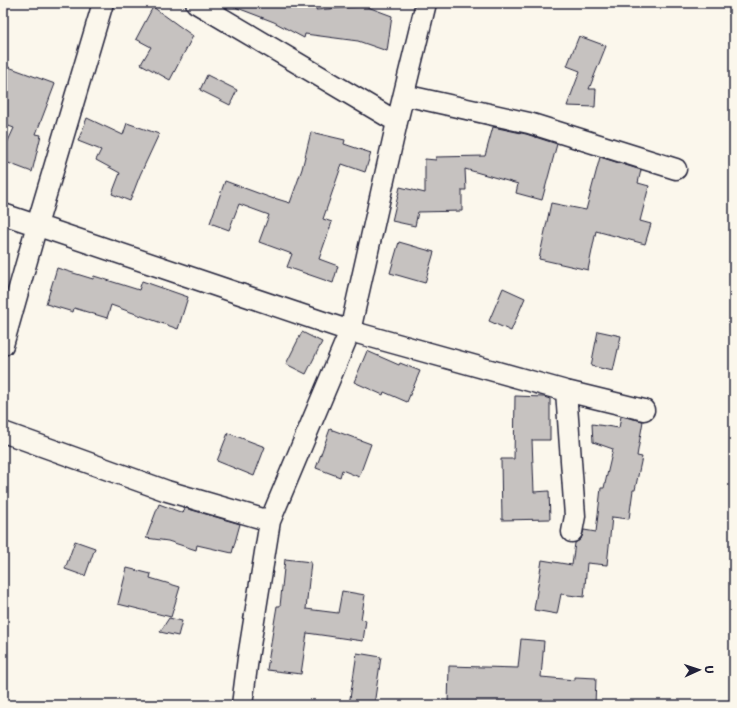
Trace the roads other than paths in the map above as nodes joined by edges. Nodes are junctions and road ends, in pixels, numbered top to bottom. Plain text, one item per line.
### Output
1 (102, 3) edge
2 (196, 3) edge
3 (426, 3) edge
4 (404, 95) junction
5 (398, 122) junction
6 (676, 169) dead end
7 (3, 214) edge
8 (37, 225) junction
9 (350, 331) junction
10 (3, 345) edge
11 (566, 391) junction
12 (644, 410) dead end
13 (3, 432) edge
14 (270, 521) junction
15 (572, 532) dead end
16 (242, 705) edge

1 - 8 street
2 - 5 street
3 - 4 street
4 - 5 street
4 - 6 street
5 - 9 street
7 - 8 street
8 - 9 street
8 - 10 street
9 - 11 street
9 - 14 street
11 - 12 street
11 - 15 street
13 - 14 street
14 - 16 street

